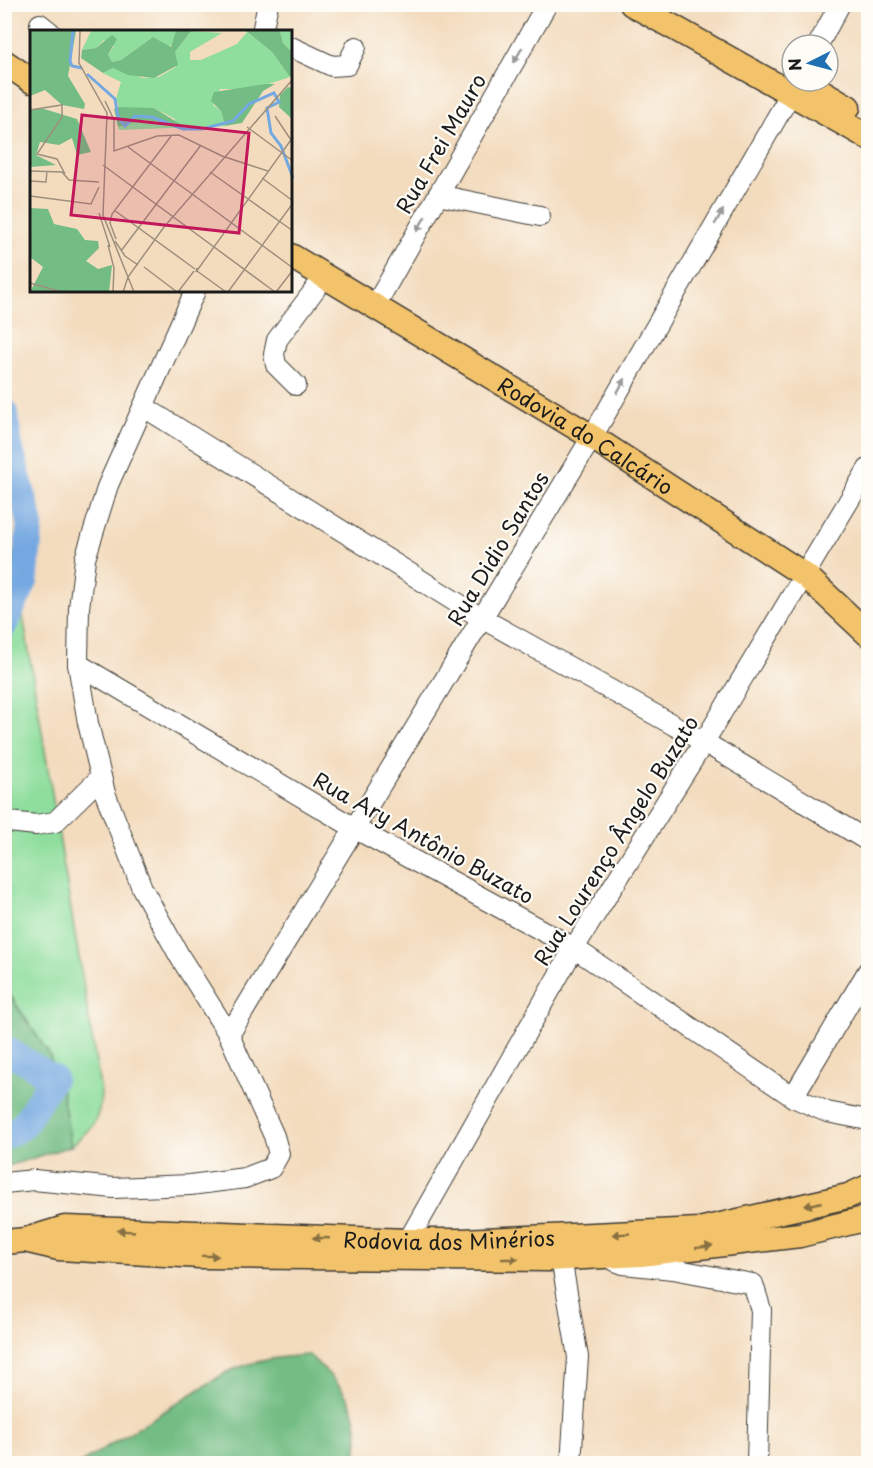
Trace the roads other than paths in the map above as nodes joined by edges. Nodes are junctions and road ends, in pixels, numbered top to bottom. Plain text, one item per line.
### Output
1 (268, 4) edge
2 (547, 4) edge
3 (632, 4) edge
4 (661, 4) edge
5 (840, 4) edge
6 (262, 30) edge
7 (824, 33) edge
8 (292, 46) edge
9 (356, 47) dead end
10 (4, 62) edge
11 (780, 74) edge
12 (780, 75) edge
13 (30, 80) edge
14 (790, 93) edge
15 (809, 93) edge
16 (816, 93) edge
17 (868, 119) edge
18 (868, 137) edge
19 (438, 195) junction
20 (540, 216) dead end
21 (292, 257) edge
22 (325, 276) junction
23 (195, 292) edge
24 (375, 306) junction
25 (296, 385) dead end
26 (144, 407) junction
27 (592, 437) junction
28 (868, 469) edge
29 (806, 576) junction
30 (483, 619) junction
31 (868, 634) edge
32 (78, 664) junction
33 (704, 742) junction
34 (101, 777) junction
35 (9, 822) dead end
36 (356, 829) junction
37 (868, 841) edge
38 (574, 948) junction
39 (868, 970) edge
40 (230, 1035) junction
41 (794, 1097) junction
42 (868, 1120) edge
43 (4, 1183) edge
44 (868, 1187) edge
45 (868, 1218) edge
46 (15, 1241) edge
47 (408, 1241) junction
48 (601, 1256) junction
49 (561, 1258) junction
50 (571, 1464) edge
51 (757, 1464) edge

1 - 6 street
2 -> 19 street, Rua Frei Mauro
3 - 12 main road
4 - 11 main road
5 - 7 street
8 - 9 street
10 - 13 main road
27 -> 14 street, Rua Didio Santos
15 - 18 main road
16 - 17 main road
19 - 20 street
19 -> 24 street, Rua Frei Mauro
21 - 22 main road, Rodovia do Calcário
22 - 24 main road, Rodovia do Calcário
22 - 25 street
23 - 26 street
24 - 27 main road, Rodovia do Calcário
26 - 30 street
26 - 32 street
27 - 29 main road, Rodovia do Calcário
27 - 30 street, Rua Didio Santos
28 - 29 street, Rua Lourenço Ângelo Buzato
29 - 31 main road, Rodovia do Calcário
29 - 33 street, Rua Lourenço Ângelo Buzato
30 - 33 street
30 - 36 street, Rua Didio Santos
32 - 34 street
32 - 36 street, Rua Ary Antônio Buzato
33 - 37 street
33 - 38 street, Rua Lourenço Ângelo Buzato
34 - 35 street
34 - 40 street
36 - 38 street, Rua Ary Antônio Buzato
36 - 40 street, Rua Didio Santos
38 - 41 street, Rua Ary Antônio Buzato
38 - 47 street, Rua Lourenço Ângelo Buzato
39 - 41 street
40 - 43 street
41 - 42 street, Rua Ary Antônio Buzato
44 -> 47 main road, Rodovia dos Minérios
48 -> 45 main road, Rodovia dos Minérios
47 -> 46 main road, Rodovia dos Minérios
46 -> 49 main road, Rodovia dos Minérios
48 - 49 main road, Rodovia dos Minérios
48 - 51 street
49 - 50 street

